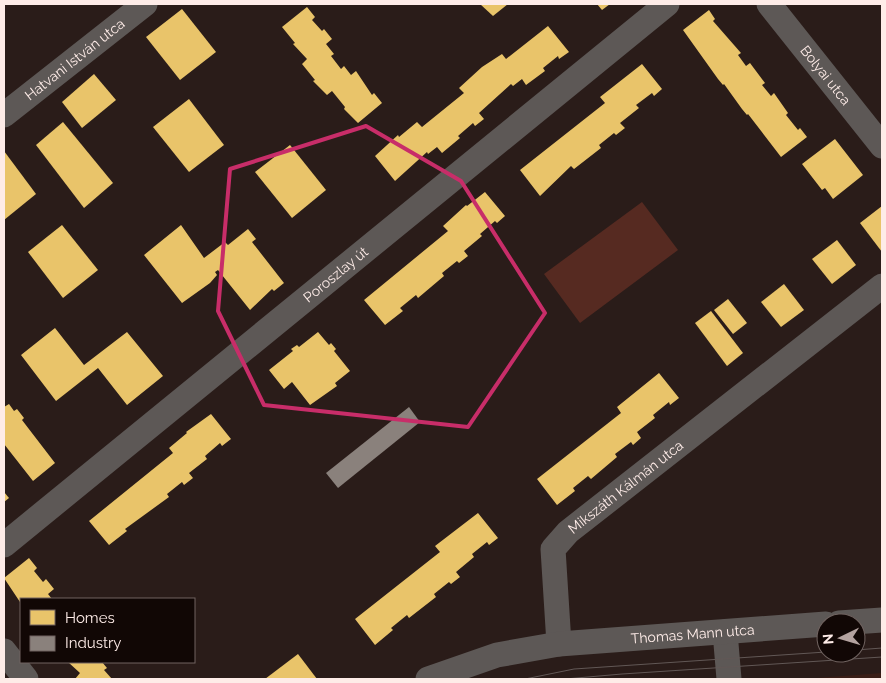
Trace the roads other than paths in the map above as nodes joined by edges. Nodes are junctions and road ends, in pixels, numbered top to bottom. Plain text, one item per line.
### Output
1 (145, 4) edge
2 (668, 4) edge
3 (769, 4) edge
4 (4, 115) edge
5 (882, 146) edge
6 (882, 286) edge
7 (4, 545) edge
8 (882, 620) edge
9 (866, 621) edge
10 (816, 625) edge
11 (725, 632) junction
12 (559, 644) junction
13 (4, 651) edge
14 (26, 679) edge
15 (428, 679) edge
16 (729, 679) edge

1 - 4 street, Hatvani István utca
2 - 7 street, Poroszlay út
3 - 5 street, Bolyai utca
6 - 12 street, Mikszáth Kálmán utca
8 - 9 street
10 - 11 street, Thomas Mann utca
11 - 12 street, Thomas Mann utca
11 - 16 street
12 - 15 street
13 - 14 street

